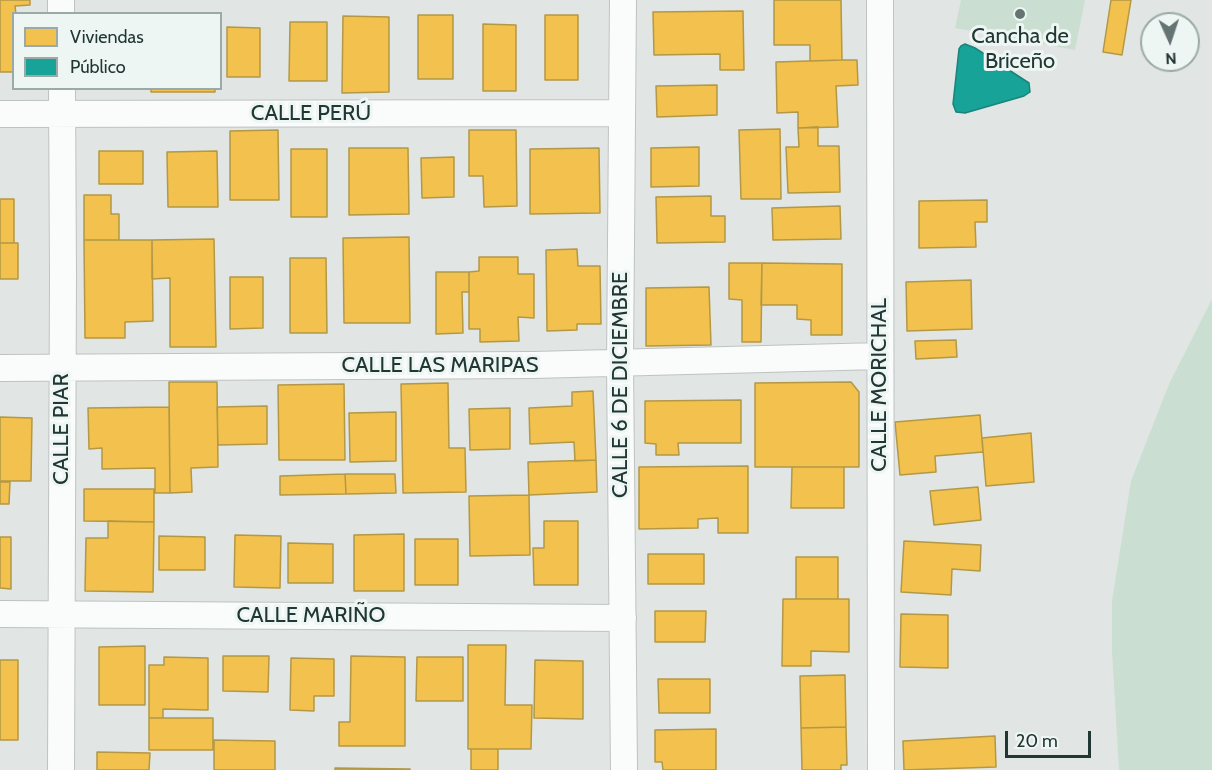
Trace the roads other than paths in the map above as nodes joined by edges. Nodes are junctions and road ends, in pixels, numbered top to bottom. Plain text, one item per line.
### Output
1 (623, 0) edge
2 (879, 0) edge
3 (62, 90) edge
4 (622, 113) junction
5 (0, 114) edge
6 (62, 114) junction
7 (880, 356) junction
8 (620, 364) junction
9 (63, 367) junction
10 (0, 368) edge
11 (0, 614) edge
12 (62, 616) junction
13 (623, 618) junction
14 (61, 770) edge
15 (624, 770) edge
16 (881, 770) edge

1 - 4 street, CALLE 6 DE DICIEMBRE
2 - 7 street, CALLE MORICHAL
3 - 6 street, CALLE PIAR
4 - 6 street, CALLE PERÚ
4 - 8 street, CALLE 6 DE DICIEMBRE
5 - 6 street, CALLE PERÚ
6 - 9 street, CALLE PIAR
7 - 8 street, CALLE LAS MARIPAS
7 - 16 street, CALLE MORICHAL
8 - 9 street, CALLE LAS MARIPAS
8 - 13 street, CALLE 6 DE DICIEMBRE
9 - 10 street, CALLE LAS MARIPAS
9 - 12 street, CALLE PIAR
11 - 12 street, CALLE MARIÑO
12 - 13 street, CALLE MARIÑO
12 - 14 street, CALLE PIAR
13 - 15 street, CALLE 6 DE DICIEMBRE

